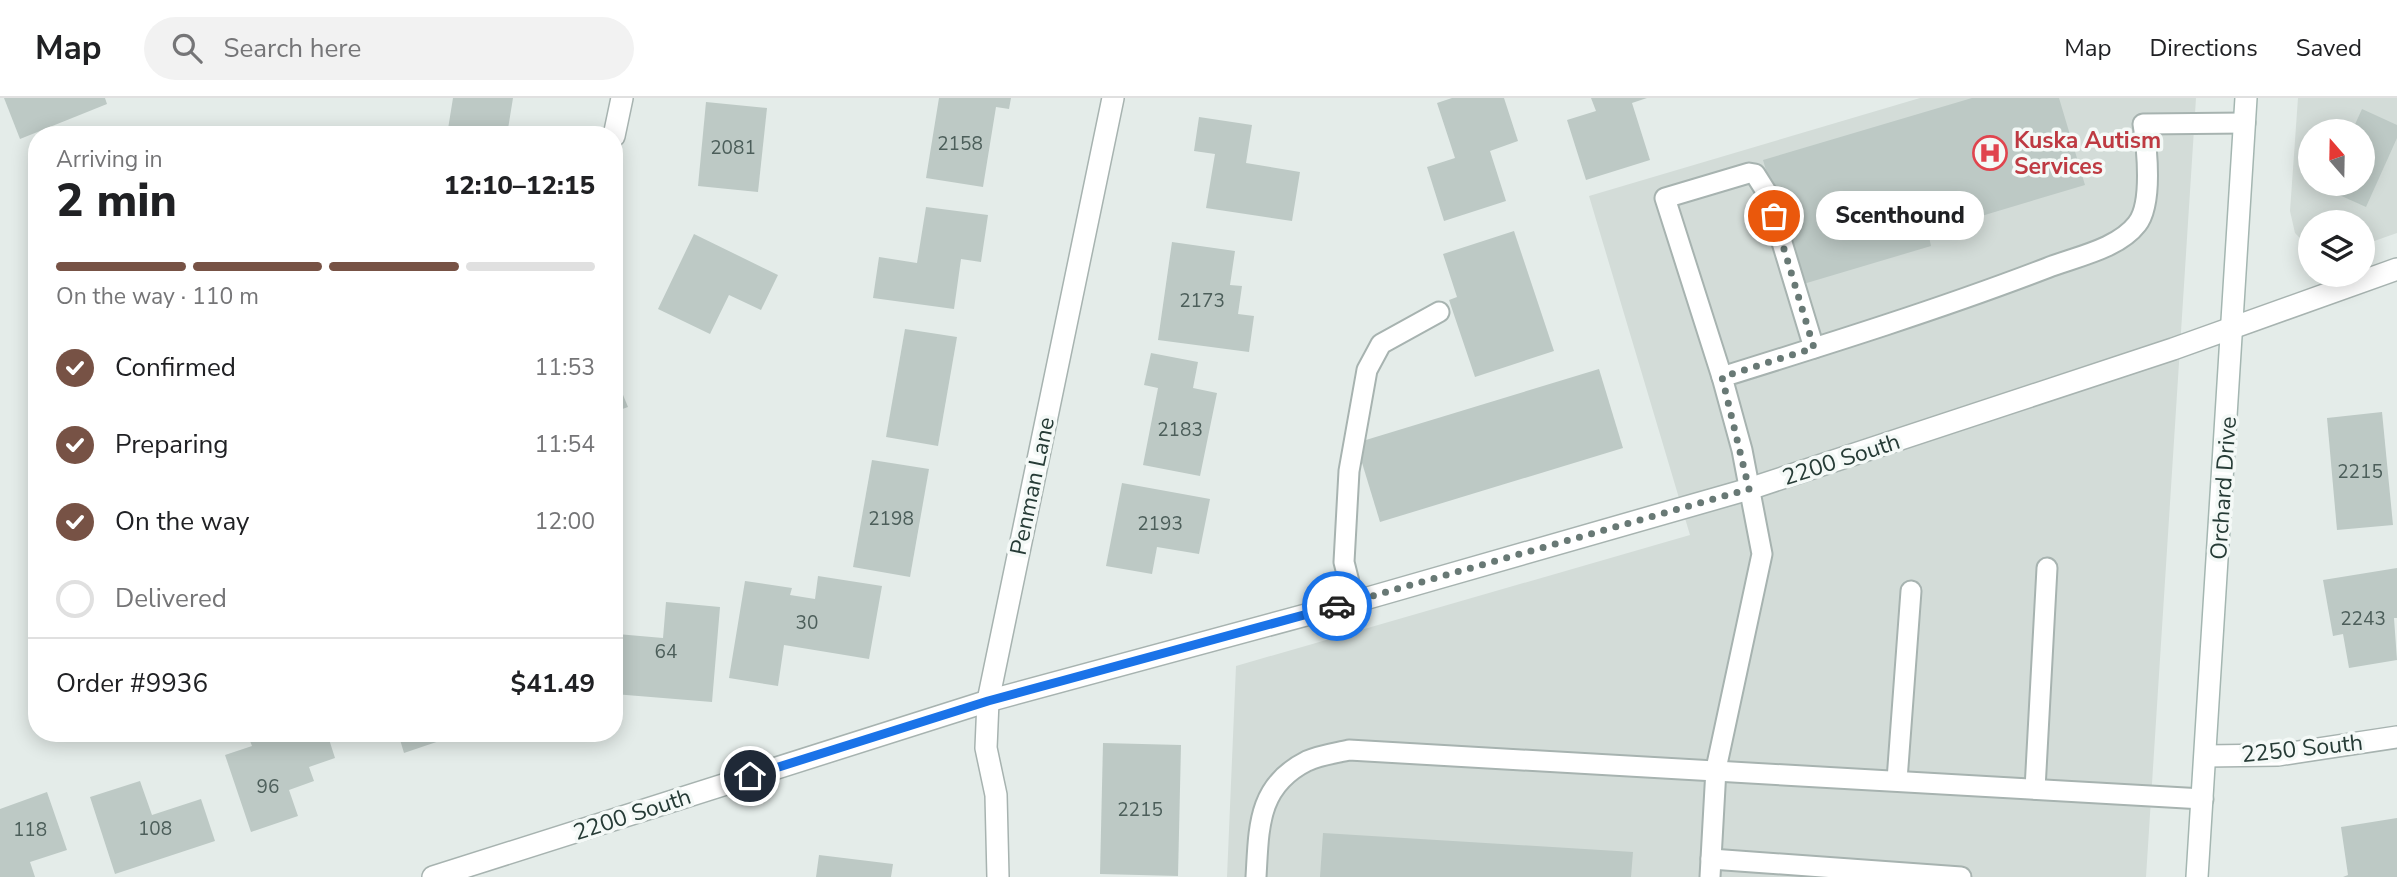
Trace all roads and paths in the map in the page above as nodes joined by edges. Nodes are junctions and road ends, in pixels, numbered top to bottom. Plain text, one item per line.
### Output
1 (622, 98) edge
2 (1113, 98) edge
3 (2246, 98) edge
4 (2245, 123) junction
5 (616, 126) edge
6 (2397, 270) edge
7 (1439, 312) dead end
8 (2232, 327) junction
9 (1814, 348) junction
10 (1722, 377) junction
11 (1749, 489) junction
12 (2047, 568) dead end
13 (1911, 591) dead end
14 (1354, 602) junction
15 (988, 701) junction
16 (2397, 737) edge
17 (2206, 756) junction
18 (1716, 769) junction
19 (1897, 780) junction
20 (2035, 789) junction
21 (2203, 799) junction
22 (1711, 868) edge
23 (433, 877) edge
24 (998, 877) edge
25 (1256, 877) edge
26 (1961, 877) edge
27 (2197, 877) edge

1 - 5 street
2 - 15 street, Penman Lane
3 - 4 street, Orchard Drive
4 - 8 street, Orchard Drive
4 - 9 lane
6 - 8 street, 2200 South
7 - 14 lane
8 - 11 street, 2200 South
8 - 17 street, Orchard Drive
9 - 10 lane
9 - 10 lane
10 - 11 lane
11 - 14 street, 2200 South
11 - 18 lane
12 - 20 lane
13 - 19 lane
14 - 15 street, 2200 South
15 - 23 street, 2200 South
15 - 24 street, Penman Lane
16 - 17 street, 2250 South
17 - 21 street, Orchard Drive
18 - 19 lane
18 - 22 lane
18 - 25 lane
19 - 20 lane
20 - 21 lane
21 - 27 street, Orchard Drive
22 - 26 lane

